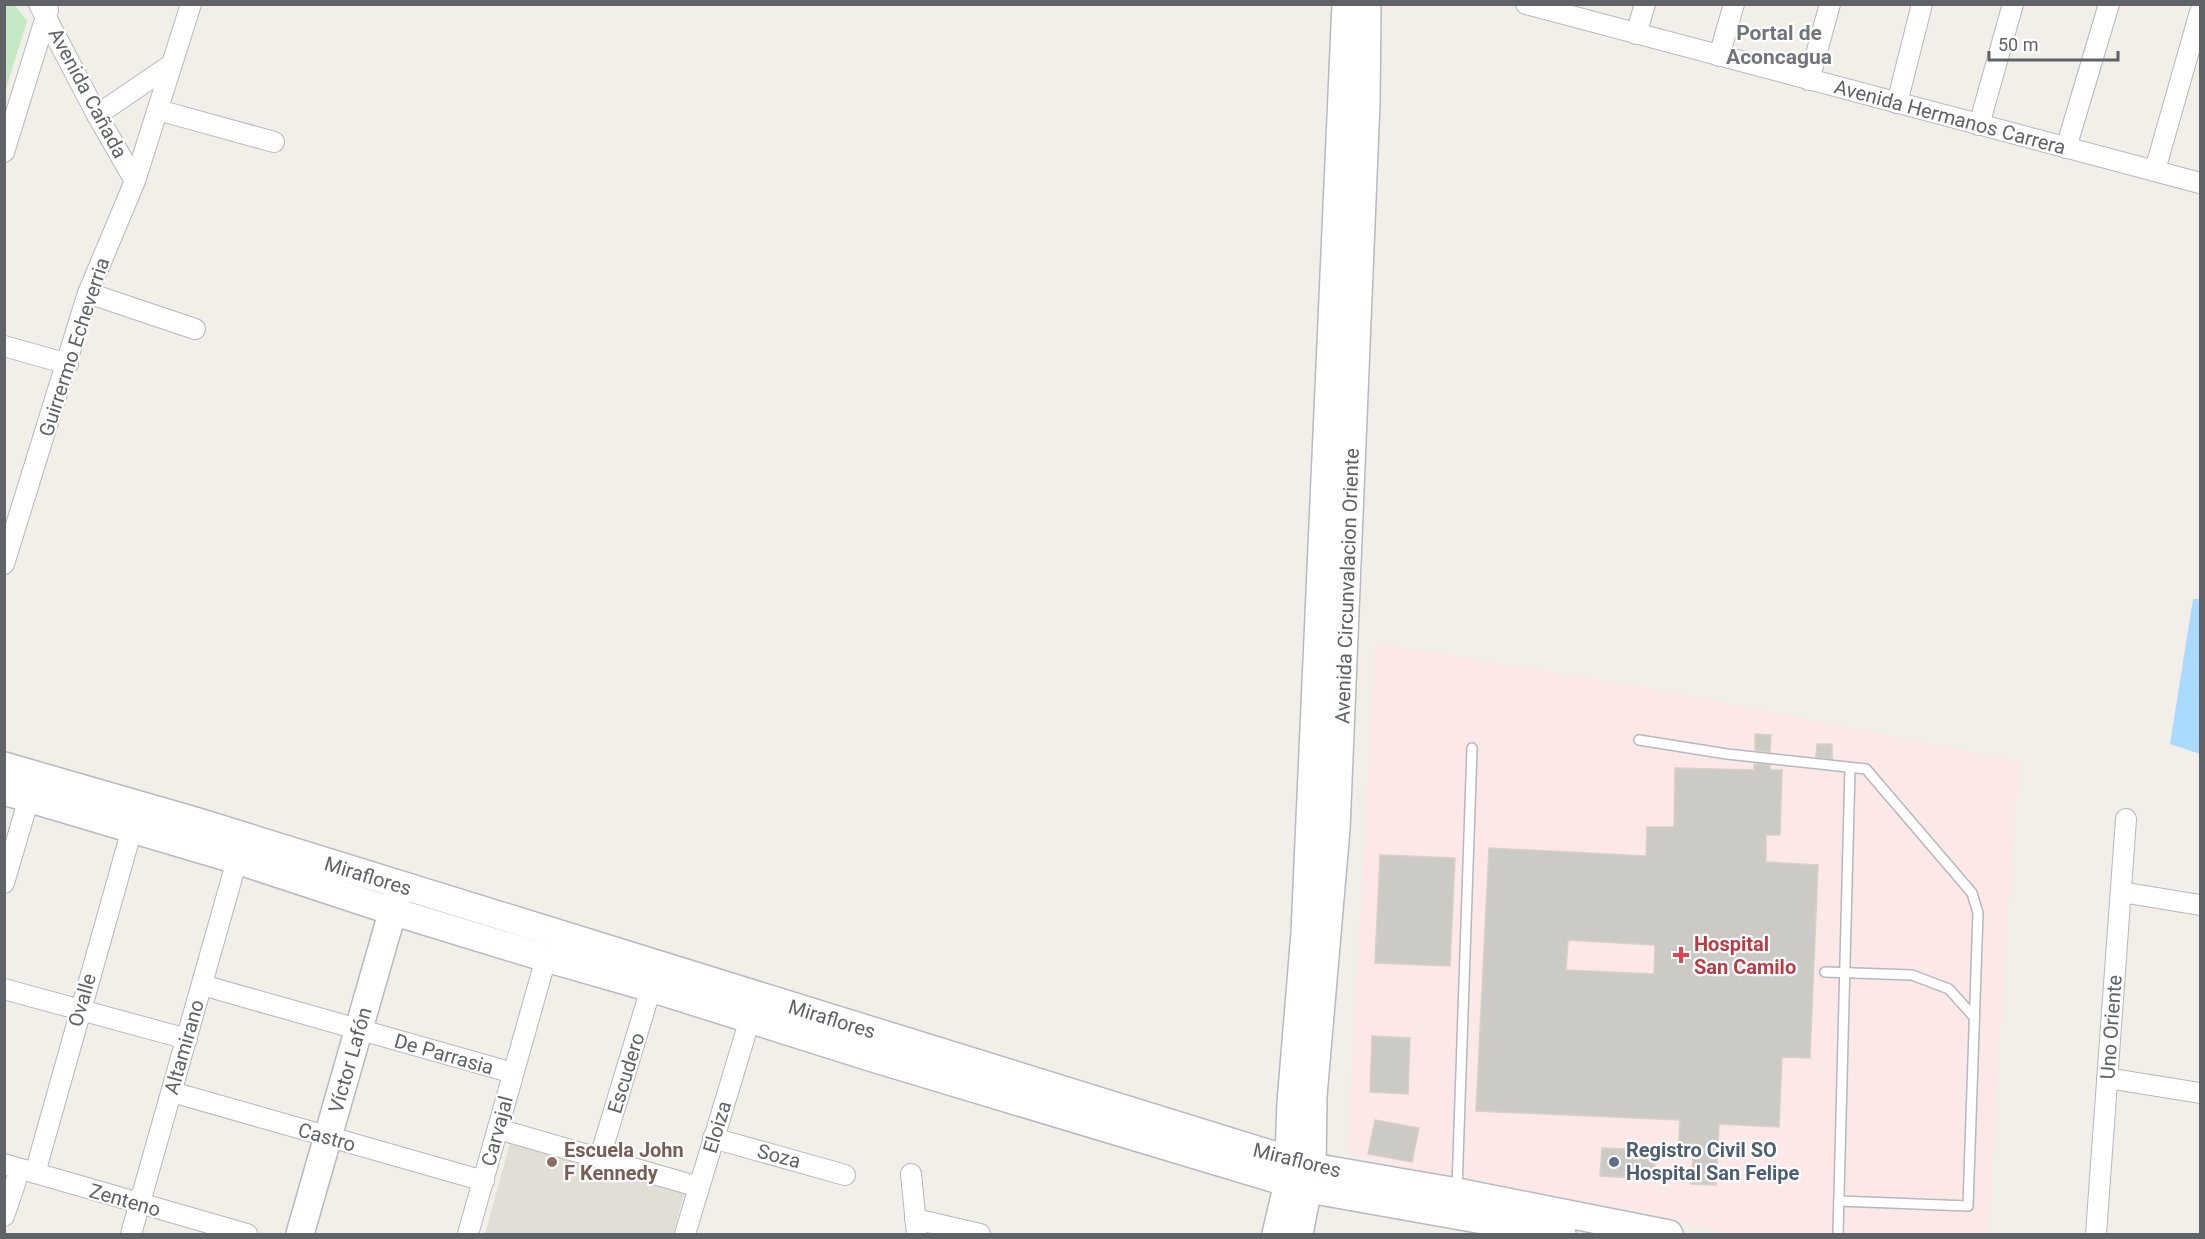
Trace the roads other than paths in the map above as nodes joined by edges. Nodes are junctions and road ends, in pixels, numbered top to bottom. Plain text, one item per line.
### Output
1 (190, 4) edge
2 (1346, 4) edge
3 (1367, 4) edge
4 (1644, 4) edge
5 (1734, 4) edge
6 (1830, 4) edge
7 (1922, 4) edge
8 (2013, 4) edge
9 (2109, 4) edge
10 (1534, 6) edge
11 (45, 8) edge
12 (2200, 12) edge
13 (1636, 34) junction
14 (1719, 56) junction
15 (172, 64) junction
16 (1809, 80) junction
17 (1897, 103) junction
18 (158, 110) junction
19 (97, 115) junction
20 (1979, 125) junction
21 (274, 142) dead end
22 (2066, 148) junction
23 (4, 152) edge
24 (2155, 170) junction
25 (135, 181) junction
26 (2200, 183) edge
27 (88, 293) junction
28 (195, 329) dead end
29 (4, 346) edge
30 (68, 364) junction
31 (4, 564) edge
32 (1639, 740) dead end
33 (1472, 748) dead end
34 (4, 766) edge
35 (1850, 768) junction
36 (17, 794) edge
37 (2126, 819) dead end
38 (132, 829) junction
39 (237, 860) junction
40 (4, 883) edge
41 (2121, 892) junction
42 (396, 898) junction
43 (2200, 905) edge
44 (546, 958) junction
45 (1825, 972) dead end
46 (1845, 973) junction
47 (202, 985) junction
48 (651, 988) junction
49 (4, 989) edge
50 (80, 1009) junction
51 (1974, 1017) junction
52 (750, 1019) junction
53 (358, 1030) junction
54 (187, 1039) junction
55 (513, 1074) junction
56 (2108, 1078) junction
57 (172, 1092) junction
58 (2200, 1093) edge
59 (498, 1129) junction
60 (328, 1138) junction
61 (713, 1138) junction
62 (600, 1157) junction
63 (20, 1169) edge
64 (845, 1174) dead end
65 (911, 1174) dead end
66 (1300, 1175) junction
67 (484, 1181) junction
68 (699, 1187) junction
69 (1839, 1201) junction
70 (1454, 1203) junction
71 (140, 1204) junction
72 (4, 1216) edge
73 (916, 1227) edge
74 (131, 1234) edge
75 (247, 1234) edge
76 (300, 1234) edge
77 (468, 1234) edge
78 (686, 1234) edge
79 (980, 1234) edge
80 (1276, 1234) edge
81 (1299, 1234) edge
82 (1562, 1234) edge
83 (1669, 1234) edge
84 (1838, 1234) edge
85 (2096, 1234) edge

1 - 15 street, Guirrermo Echeverria
2 - 66 main road, Avenida Circunvalacion Oriente
3 - 66 main road, Avenida Circunvalacion Oriente
4 - 13 street
5 - 14 street
6 - 16 street
7 - 17 street
8 - 20 street
9 - 22 street
10 - 13 street, Avenida Hermanos Carrera
11 - 19 street, Avenida Cañada
11 - 23 street
12 - 24 street
13 - 14 street, Avenida Hermanos Carrera
14 - 16 street, Avenida Hermanos Carrera
15 - 18 street, Guirrermo Echeverria
15 - 19 street
16 - 17 street, Avenida Hermanos Carrera
17 - 20 street, Avenida Hermanos Carrera
18 - 21 street
18 - 25 street, Guirrermo Echeverria
19 - 25 street, Avenida Cañada
20 - 22 street, Avenida Hermanos Carrera
22 - 24 street, Avenida Hermanos Carrera
24 - 26 street, Avenida Hermanos Carrera
25 - 27 street, Guirrermo Echeverria
27 - 28 street
27 - 30 street, Guirrermo Echeverria
29 - 30 street
30 - 31 street, Guirrermo Echeverria
32 - 35 lane
33 - 70 lane
34 - 42 main road, Miraflores
35 - 46 lane
35 - 51 lane
36 - 38 main road, Miraflores
36 - 40 street
37 - 41 street, Uno Oriente
38 - 39 main road, Miraflores
38 - 50 street, Ovalle
39 - 42 main road, Miraflores
39 - 47 street, Altamirano
41 - 43 street
41 - 56 street, Uno Oriente
42 - 44 main road, Miraflores
42 - 53 main road, Víctor Lafón
42 - 66 main road, Miraflores
44 - 48 main road, Miraflores
44 - 55 street, Carvajal
45 - 46 lane
46 - 51 lane
46 - 69 lane
47 - 53 street, De Parrasia
47 - 54 street, Altamirano
48 - 52 main road, Miraflores
48 - 62 street, Escudero
49 - 50 street
50 - 54 street
50 - 63 street, Ovalle
51 - 69 lane
52 - 61 street, Eloiza
52 - 66 main road, Miraflores
53 - 55 street, De Parrasia
53 - 60 main road, Víctor Lafón
54 - 57 street, Altamirano
55 - 59 street, Carvajal
56 - 58 street
56 - 85 street, Uno Oriente
57 - 60 street, Castro
57 - 71 street, Altamirano
59 - 62 street
59 - 67 street, Carvajal
60 - 67 street, Castro
60 - 76 main road, Víctor Lafón
61 - 64 street, Soza
61 - 68 street, Eloiza
62 - 68 street
63 - 71 street, Zenteno
63 - 72 street, Ovalle
65 - 73 street
66 - 70 main road, Miraflores
66 - 80 main road
66 - 81 main road
67 - 77 street, Carvajal
68 - 78 street, Eloiza
69 - 84 lane
70 - 82 main road, Miraflores
70 - 83 main road, Miraflores
71 - 74 street, Altamirano
71 - 75 street, Zenteno
73 - 79 street

